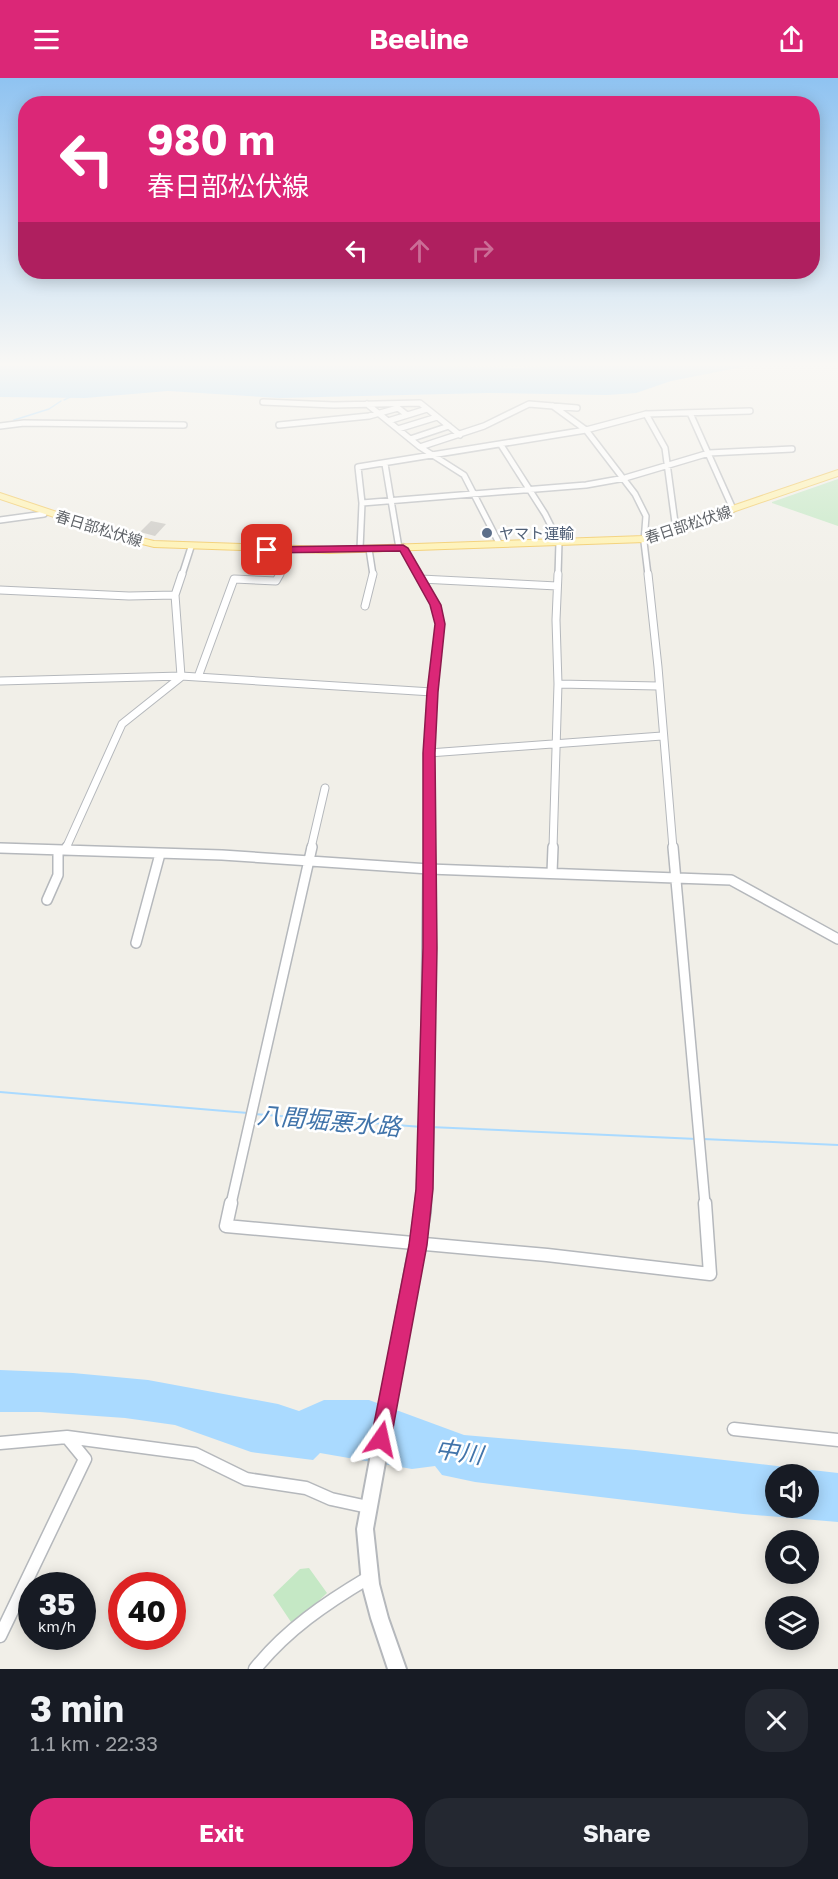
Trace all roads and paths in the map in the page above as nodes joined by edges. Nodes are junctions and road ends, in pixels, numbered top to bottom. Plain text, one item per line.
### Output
1 (412, 440) edge
2 (443, 440) edge
3 (528, 440) edge
4 (594, 440) edge
5 (662, 440) edge
6 (703, 440) edge
7 (501, 445) junction
8 (420, 447) junction
9 (792, 449) dead end
10 (709, 453) junction
11 (434, 456) junction
12 (385, 464) junction
13 (668, 465) junction
14 (838, 473) edge
15 (625, 478) junction
16 (530, 490) junction
17 (475, 495) junction
18 (0, 496) edge
19 (392, 501) junction
20 (362, 504) junction
21 (733, 509) junction
22 (44, 514) dead end
23 (0, 520) edge
24 (676, 530) junction
25 (645, 539) junction
26 (559, 542) junction
27 (499, 543) junction
28 (191, 547) junction
29 (401, 548) junction
30 (364, 549) junction
31 (288, 551) junction
32 (421, 579) junction
33 (557, 586) junction
34 (0, 590) edge
35 (174, 595) junction
36 (365, 606) dead end
37 (181, 676) junction
38 (198, 677) junction
39 (0, 681) edge
40 (558, 684) junction
41 (658, 686) junction
42 (432, 692) junction
43 (662, 736) junction
44 (556, 744) junction
45 (429, 753) junction
46 (325, 788) dead end
47 (0, 848) edge
48 (61, 850) junction
49 (160, 854) junction
50 (309, 861) junction
51 (429, 869) junction
52 (552, 873) junction
53 (675, 879) junction
54 (47, 900) dead end
55 (838, 939) edge
56 (136, 943) dead end
57 (418, 1245) junction
58 (734, 1429) dead end
59 (67, 1437) junction
60 (838, 1440) edge
61 (0, 1443) edge
62 (369, 1504) junction
63 (368, 1578) junction
64 (0, 1636) edge
65 (255, 1669) edge
66 (397, 1669) edge

1 - 8 street
2 - 8 street
3 - 7 street
4 - 15 street
5 - 13 street
6 - 10 street
7 - 11 street
7 - 16 street
8 - 11 street
9 - 10 street
10 - 13 street
10 - 21 street
11 - 12 street
11 - 17 street
12 - 19 street
12 - 20 street
13 - 15 street
13 - 24 street
14 - 21 main road, 春日部松伏線
15 - 16 street
15 - 25 street
16 - 17 street
16 - 26 street
17 - 19 street
17 - 27 street
18 - 28 main road, 春日部松伏線
19 - 20 street
19 - 29 street
20 - 30 street
21 - 24 main road, 春日部松伏線
22 - 23 street
24 - 25 main road, 春日部松伏線
25 - 26 main road, 春日部松伏線
25 - 41 street
26 - 27 main road, 春日部松伏線
26 - 33 street
27 - 29 main road, 春日部松伏線
28 - 31 main road, 春日部松伏線
28 - 35 street
29 - 30 main road, 春日部松伏線
29 - 32 street
30 - 31 main road, 春日部松伏線
30 - 36 street
31 - 38 street
32 - 33 street
32 - 42 street
33 - 40 street
34 - 35 street
35 - 37 street
37 - 38 street
37 - 39 street
37 - 48 street
38 - 42 street
40 - 41 street
40 - 44 street
41 - 43 street
42 - 45 street
43 - 44 street
43 - 53 street
44 - 45 street
44 - 52 street
45 - 51 street
46 - 50 street
47 - 48 street
48 - 49 street
48 - 54 street
49 - 50 street
49 - 56 street
50 - 51 street
50 - 57 street
51 - 52 street
51 - 57 street
52 - 53 street
53 - 55 street
53 - 57 street
57 - 62 street
58 - 60 street
59 - 61 street
59 - 62 street
59 - 64 street
62 - 63 street
63 - 65 street
63 - 66 street

